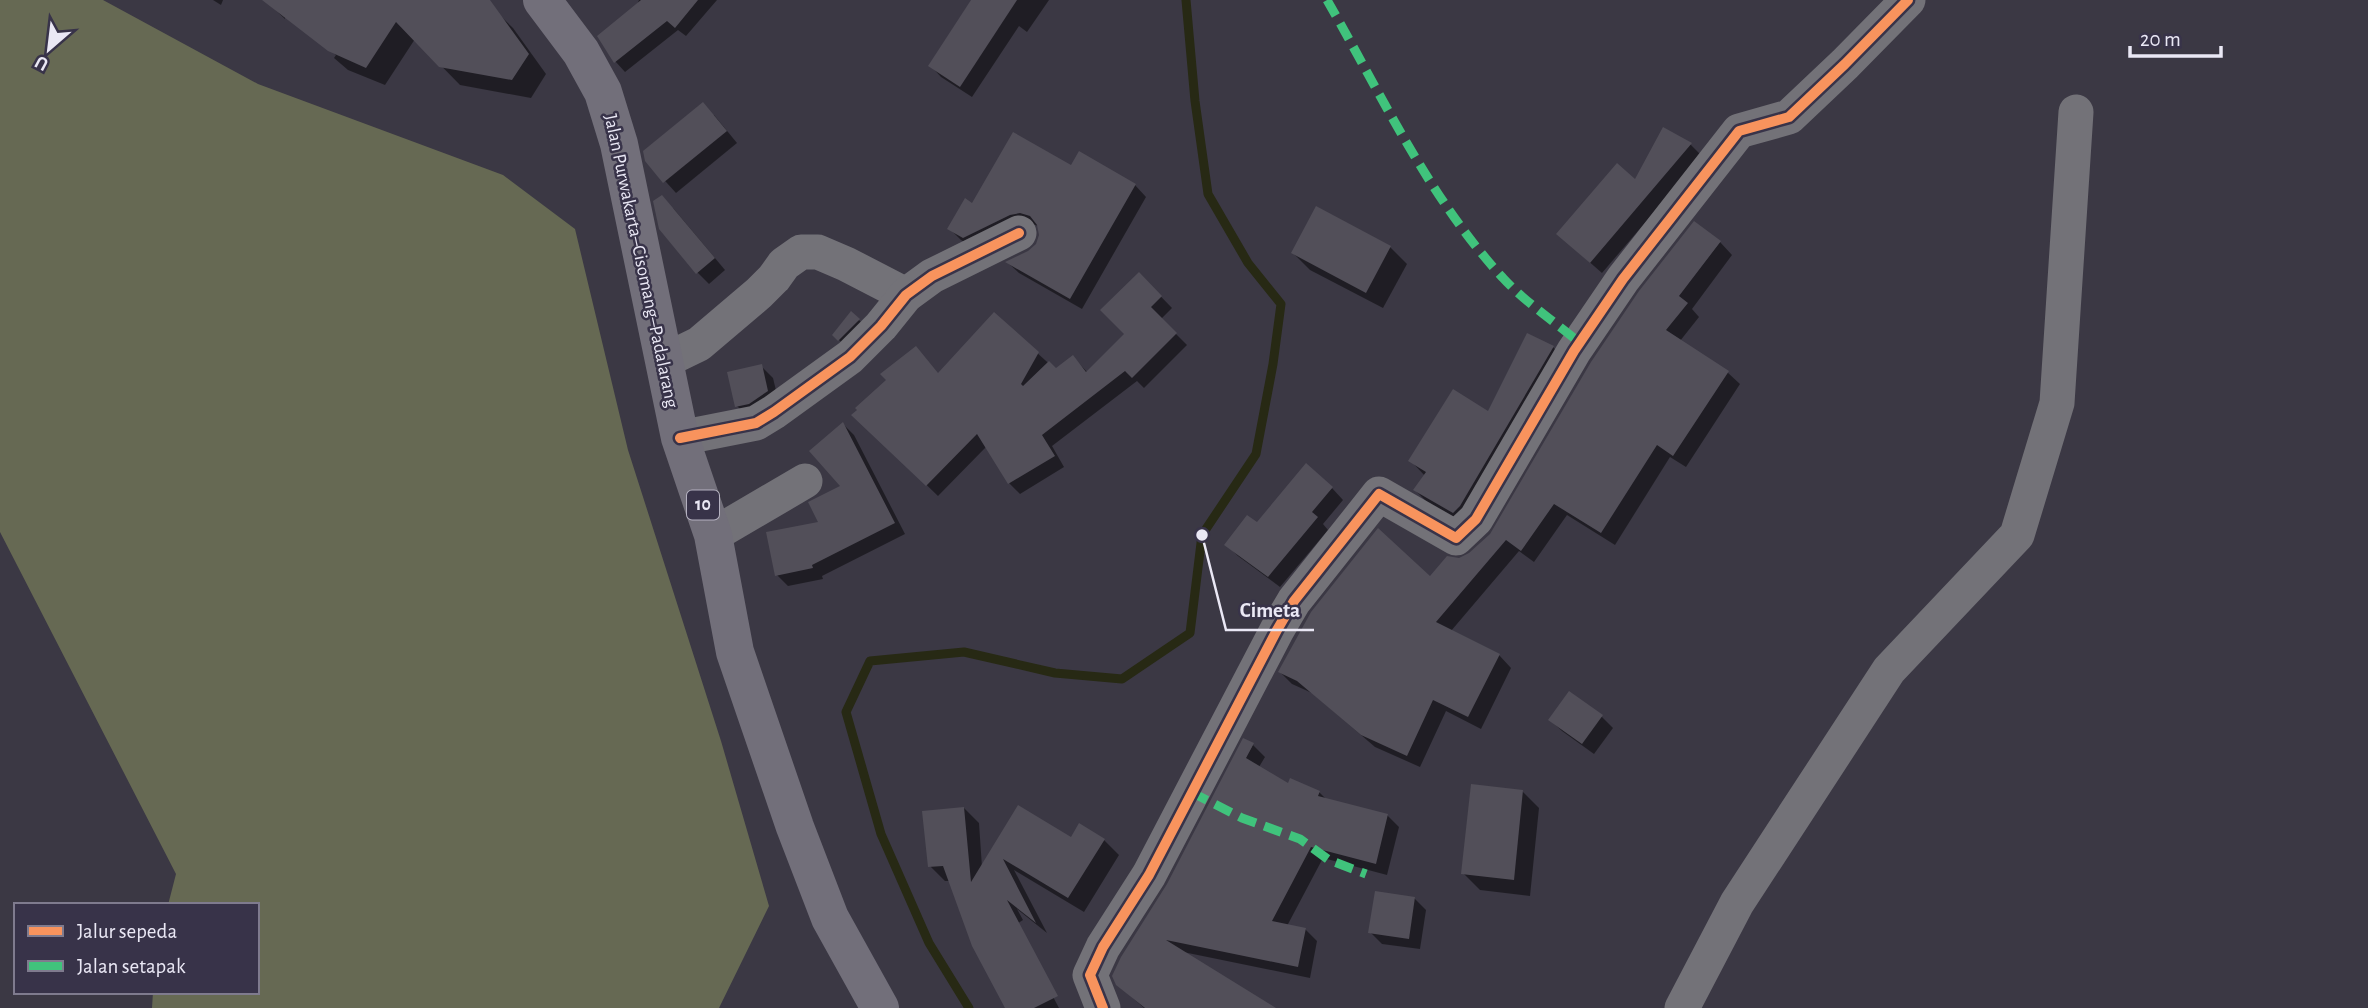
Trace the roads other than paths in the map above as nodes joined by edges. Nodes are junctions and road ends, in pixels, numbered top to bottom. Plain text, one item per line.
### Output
1 (542, 0) edge
2 (1908, 0) edge
3 (2076, 112) dead end
4 (1018, 233) dead end
5 (906, 295) junction
6 (664, 361) junction
7 (680, 438) junction
8 (805, 481) dead end
9 (713, 535) junction
10 (880, 1008) edge
11 (1103, 1008) edge
12 (1682, 1008) edge

1 - 6 highway, Jalan Purwakarta–Cisomang–Padalarang / 10
2 - 11 street
3 - 12 street
4 - 5 street
5 - 6 street
5 - 7 street
6 - 7 highway, Jalan Purwakarta–Cisomang–Padalarang / 10
7 - 9 highway, Jalan Purwakarta–Cisomang–Padalarang / 10
8 - 9 street
9 - 10 highway, Jalan Purwakarta–Cisomang–Padalarang / 10

